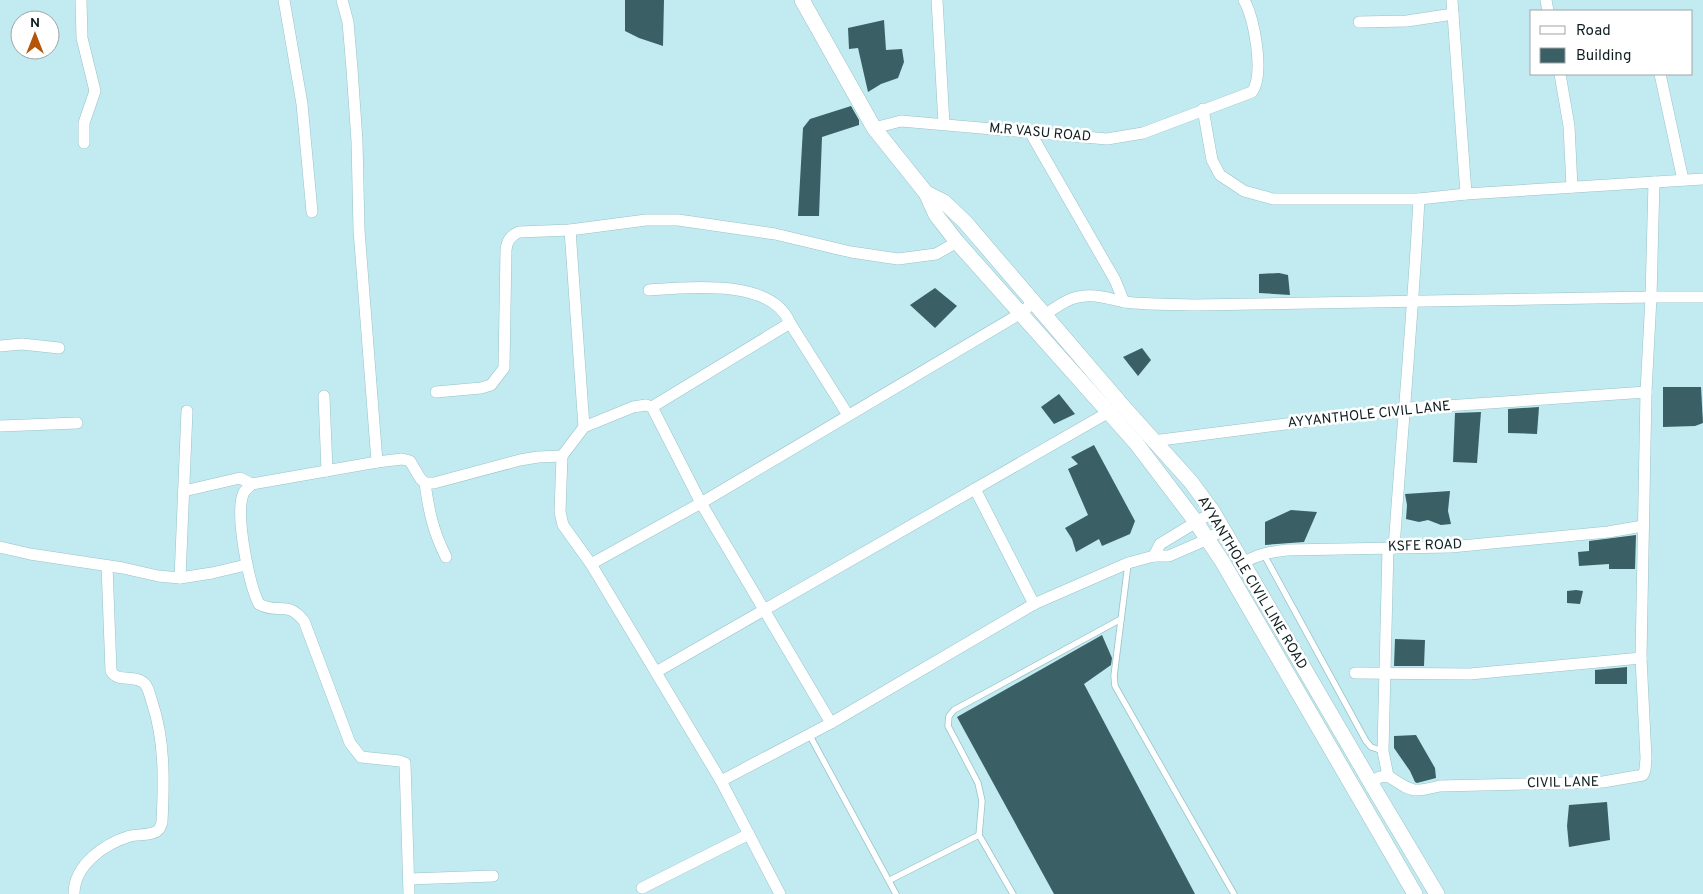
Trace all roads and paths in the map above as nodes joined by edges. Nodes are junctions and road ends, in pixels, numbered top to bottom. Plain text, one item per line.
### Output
1 (81, 0) edge
2 (284, 0) edge
3 (342, 0) edge
4 (802, 0) edge
5 (937, 0) edge
6 (1244, 0) edge
7 (1452, 0) edge
8 (1452, 14) junction
9 (1358, 22) dead end
10 (1560, 75) edge
11 (1660, 75) edge
12 (1202, 109) junction
13 (944, 124) junction
14 (874, 128) junction
15 (1030, 132) junction
16 (84, 143) dead end
17 (1703, 179) edge
18 (1683, 180) junction
19 (1654, 182) junction
20 (1572, 187) junction
21 (926, 193) junction
22 (1466, 194) junction
23 (1419, 199) junction
24 (312, 212) dead end
25 (570, 230) junction
26 (957, 242) junction
27 (650, 290) dead end
28 (1651, 297) junction
29 (1703, 297) edge
30 (1034, 302) junction
31 (1124, 302) junction
32 (1414, 302) junction
33 (1021, 313) junction
34 (1045, 314) junction
35 (790, 323) junction
36 (0, 346) edge
37 (59, 348) dead end
38 (436, 392) dead end
39 (1646, 392) junction
40 (324, 396) dead end
41 (652, 407) junction
42 (1404, 409) junction
43 (187, 411) dead end
44 (1109, 412) junction
45 (848, 414) junction
46 (77, 423) dead end
47 (0, 426) edge
48 (584, 426) junction
49 (1153, 441) junction
50 (562, 456) junction
51 (377, 462) junction
52 (328, 471) junction
53 (425, 483) junction
54 (252, 484) junction
55 (975, 489) junction
56 (184, 491) junction
57 (701, 503) junction
58 (1213, 512) junction
59 (1196, 522) junction
60 (1643, 526) junction
61 (1223, 528) junction
62 (1208, 539) junction
63 (0, 547) edge
64 (1391, 548) junction
65 (1263, 553) junction
66 (1154, 556) junction
67 (446, 557) dead end
68 (1128, 563) junction
69 (1243, 563) junction
70 (590, 564) junction
71 (246, 565) junction
72 (107, 566) junction
73 (180, 578) junction
74 (1034, 604) junction
75 (765, 610) junction
76 (1121, 619) junction
77 (1641, 658) junction
78 (656, 672) junction
79 (1355, 673) dead end
80 (1386, 673) junction
81 (831, 723) junction
82 (809, 734) junction
83 (1383, 750) junction
84 (1388, 776) junction
85 (721, 781) junction
86 (1372, 786) junction
87 (1359, 799) junction
88 (749, 834) junction
89 (980, 835) junction
90 (493, 876) dead end
91 (409, 879) junction
92 (890, 880) junction
93 (642, 888) dead end
94 (74, 894) edge
95 (409, 894) edge
96 (780, 894) edge
97 (896, 894) edge
98 (1013, 894) edge
99 (1234, 894) edge
100 (1416, 894) edge
101 (1437, 894) edge

1 - 16 street
2 - 24 street
3 - 51 street
4 - 14 main road, AYYANTHOLE CIVIL LINE ROAD
5 - 13 street
6 - 12 street, M.R VASU ROAD
7 - 8 street
8 - 9 street
8 - 22 street
10 - 20 street
11 - 18 street
12 - 15 street, M.R VASU ROAD
12 - 23 street
13 - 14 street, M.R VASU ROAD
13 - 15 street, M.R VASU ROAD
14 - 21 main road, AYYANTHOLE CIVIL LINE ROAD
15 - 31 street
17 - 18 street
18 - 19 street
19 - 20 street
19 - 28 street, CIVIL LANE
20 - 22 street
21 - 26 main road, AYYANTHOLE CIVIL LINE ROAD
21 - 30 main road, AYYANTHOLE CIVIL LINE ROAD
22 - 23 street
23 - 32 street
25 - 26 street
25 - 38 street
25 - 48 street
26 - 33 main road, AYYANTHOLE CIVIL LINE ROAD
27 - 35 street
28 - 29 street
28 - 32 street
28 - 39 street, CIVIL LANE
30 - 33 street
30 - 34 main road, AYYANTHOLE CIVIL LINE ROAD
31 - 32 street
31 - 34 street
32 - 42 street
33 - 44 main road, AYYANTHOLE CIVIL LINE ROAD
33 - 45 street
34 - 49 main road, AYYANTHOLE CIVIL LINE ROAD
35 - 41 street
35 - 45 street
36 - 37 street
39 - 42 street, AYYANTHOLE CIVIL LANE
39 - 60 street, CIVIL LANE
40 - 52 street
41 - 48 street
41 - 57 street
42 - 49 street, AYYANTHOLE CIVIL LANE
42 - 64 street
43 - 56 street
44 - 55 street
44 - 59 main road, AYYANTHOLE CIVIL LINE ROAD
45 - 57 street
46 - 47 street
48 - 50 street
49 - 58 main road, AYYANTHOLE CIVIL LINE ROAD
50 - 53 street
50 - 70 street
51 - 52 street
51 - 53 street
52 - 54 street
53 - 67 street
54 - 56 street
54 - 71 street
55 - 74 street
55 - 75 street
56 - 73 street
57 - 70 street
57 - 75 street
58 - 59 street
58 - 61 main road, AYYANTHOLE CIVIL LINE ROAD
59 - 62 main road, AYYANTHOLE CIVIL LINE ROAD
59 - 66 street
60 - 64 street, KSFE ROAD
60 - 77 street, CIVIL LANE
61 - 62 street
61 - 69 main road, AYYANTHOLE CIVIL LINE ROAD
62 - 66 street
62 - 87 main road, AYYANTHOLE CIVIL LINE ROAD
63 - 72 street
64 - 65 street, KSFE ROAD
64 - 80 street
65 - 69 street, KSFE ROAD
65 - 83 lane
66 - 68 street
68 - 74 street
68 - 76 lane
69 - 86 main road, AYYANTHOLE CIVIL LINE ROAD
70 - 78 street
71 - 73 street
71 - 91 street
72 - 73 street
72 - 94 street
74 - 81 street
75 - 78 street
75 - 81 street
76 - 89 lane
76 - 99 lane
77 - 80 street
77 - 84 street, CIVIL LANE
78 - 85 street
79 - 80 street
80 - 83 street
81 - 82 street
82 - 85 street
82 - 92 lane
83 - 84 street
84 - 86 street
85 - 88 street
86 - 87 main road
86 - 101 main road, AYYANTHOLE CIVIL LINE ROAD
87 - 100 main road, AYYANTHOLE CIVIL LINE ROAD
88 - 93 street
88 - 96 street
89 - 92 lane
89 - 98 lane
90 - 91 street
91 - 95 street
92 - 97 lane

